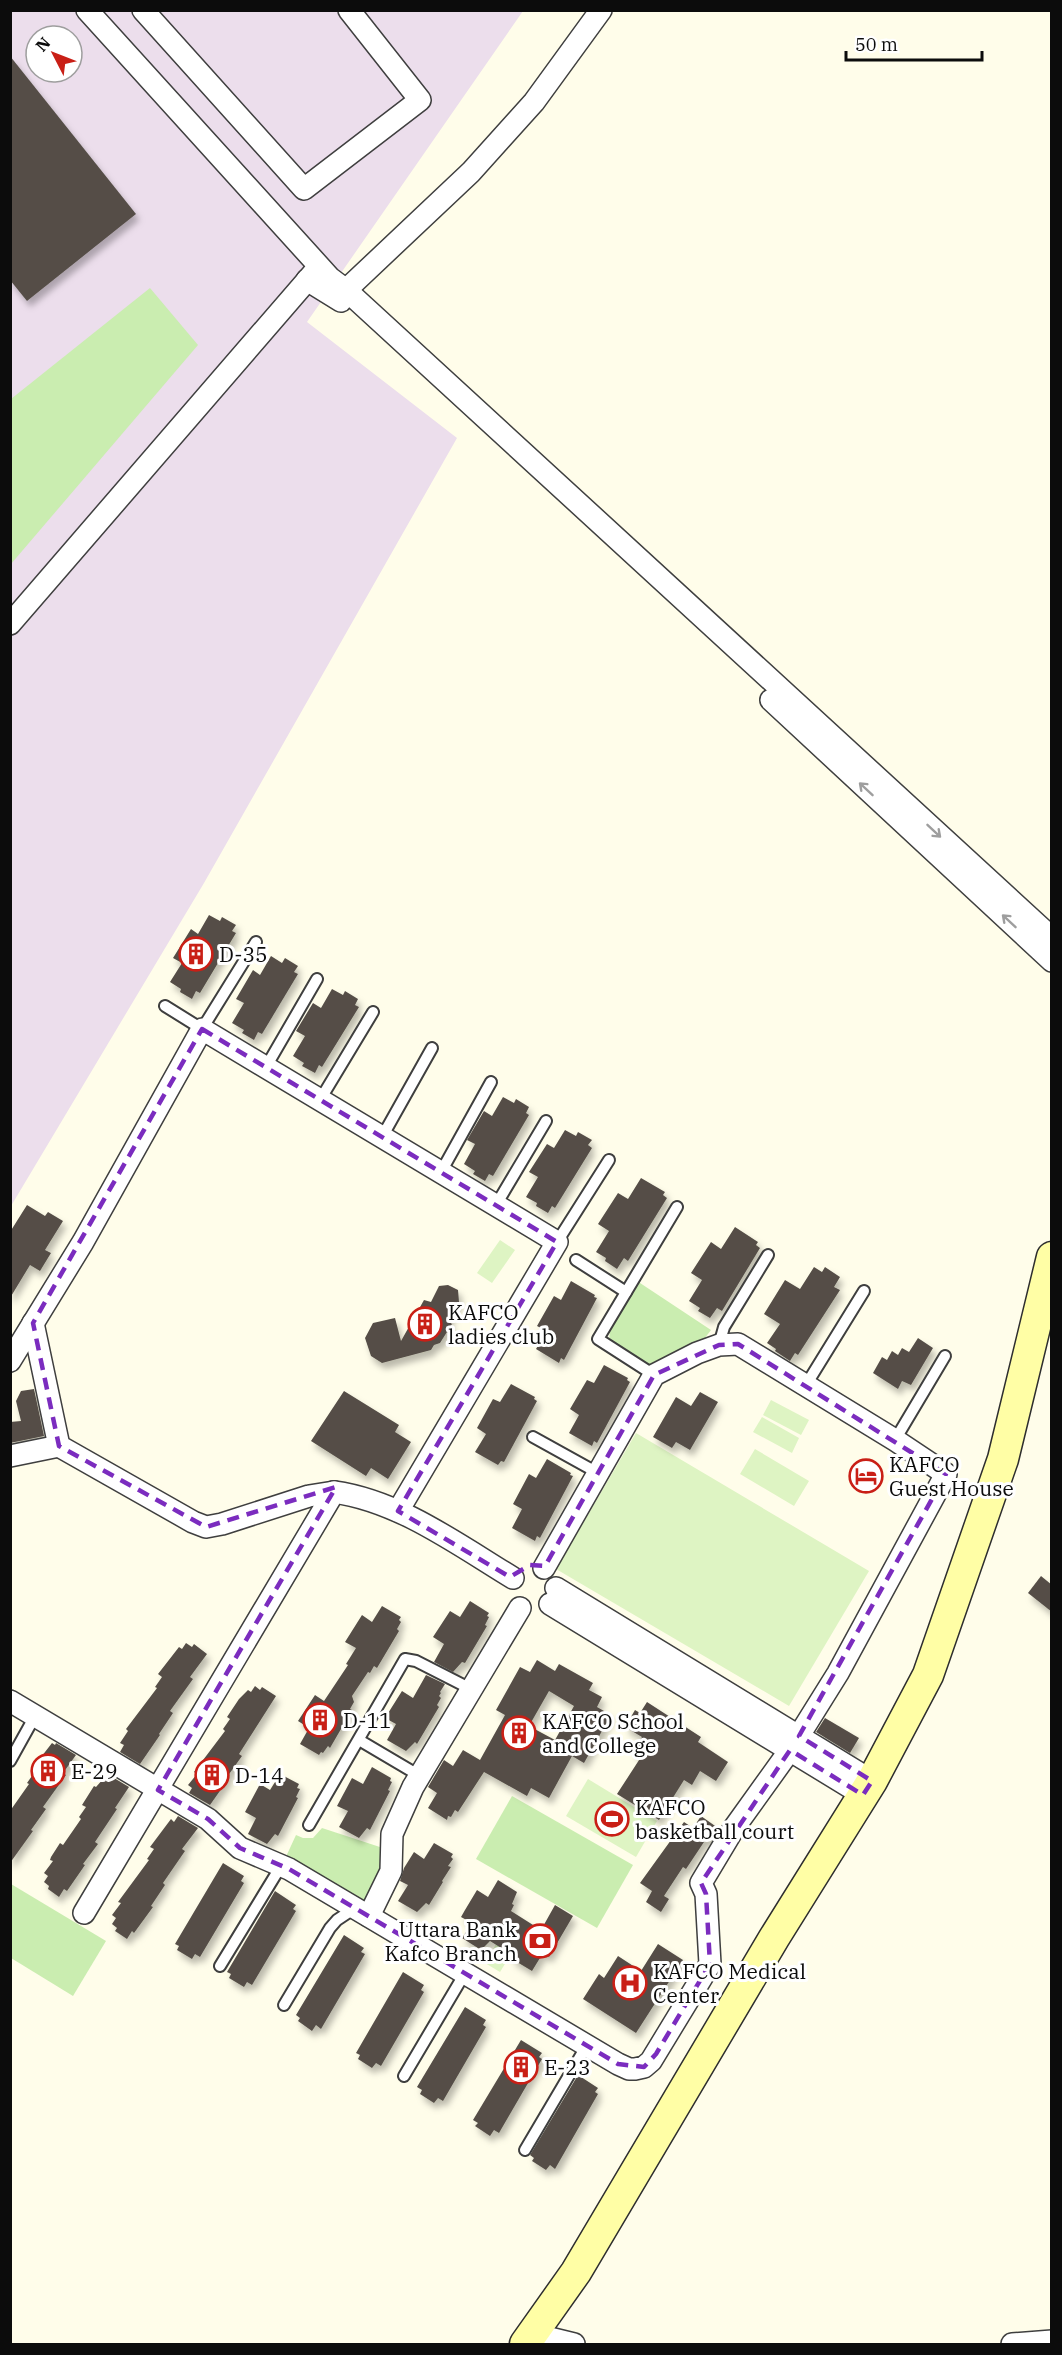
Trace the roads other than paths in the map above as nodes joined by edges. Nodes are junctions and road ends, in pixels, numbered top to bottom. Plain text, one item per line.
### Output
1 (87, 10) edge
2 (143, 10) edge
3 (349, 10) edge
4 (601, 10) edge
5 (313, 273) junction
6 (346, 290) junction
7 (10, 624) edge
8 (1052, 938) edge
9 (256, 942) dead end
10 (1052, 961) edge
11 (317, 979) dead end
12 (165, 1006) dead end
13 (373, 1012) dead end
14 (202, 1029) junction
15 (432, 1048) dead end
16 (266, 1067) junction
17 (491, 1082) dead end
18 (320, 1100) junction
19 (546, 1121) dead end
20 (382, 1137) junction
21 (609, 1160) dead end
22 (441, 1172) junction
23 (496, 1205) junction
24 (677, 1207) dead end
25 (557, 1242) junction
26 (768, 1255) dead end
27 (1052, 1257) edge
28 (576, 1260) dead end
29 (864, 1291) dead end
30 (626, 1292) junction
31 (33, 1323) junction
32 (719, 1345) junction
33 (945, 1356) dead end
34 (10, 1360) edge
35 (654, 1375) junction
36 (806, 1385) junction
37 (533, 1437) dead end
38 (895, 1440) junction
39 (59, 1446) junction
40 (10, 1456) edge
41 (598, 1473) junction
42 (334, 1492) junction
43 (398, 1511) junction
44 (544, 1568) junction
45 (513, 1578) junction
46 (553, 1596) junction
47 (520, 1608) junction
48 (471, 1689) junction
49 (10, 1701) edge
50 (36, 1716) junction
51 (359, 1740) junction
52 (794, 1743) junction
53 (10, 1761) edge
54 (420, 1776) junction
55 (868, 1788) junction
56 (158, 1790) junction
57 (309, 1825) dead end
58 (281, 1866) junction
59 (362, 1912) junction
60 (84, 1913) dead end
61 (220, 1966) dead end
62 (465, 1973) junction
63 (284, 2005) dead end
64 (586, 2045) junction
65 (404, 2076) dead end
66 (525, 2150) dead end
67 (530, 2341) edge
68 (1052, 2342) edge
69 (574, 2344) edge
70 (1012, 2344) edge

1 - 5 street
2 - 3 street
4 - 6 street
5 - 6 street
5 - 7 street
10 -> 5 street
6 -> 8 street
9 - 14 lane
11 - 16 lane
12 - 14 lane
13 - 18 lane
14 - 16 street
14 - 31 street
15 - 20 lane
16 - 18 street
17 - 22 lane
18 - 20 street
19 - 23 lane
20 - 22 street
21 - 25 lane
22 - 23 street
23 - 25 street
24 - 30 lane
25 - 43 street
26 - 32 lane
27 - 55 main road
28 - 30 lane
29 - 36 lane
30 - 35 lane
31 - 34 street
31 - 39 street
32 - 35 street
32 - 36 street
33 - 38 lane
35 - 41 street
36 - 38 street
37 - 41 lane
38 - 52 street
39 - 40 street
39 - 42 street
41 - 44 street
42 - 43 street
42 - 56 street
43 - 45 street
44 - 45 street
44 - 46 street
45 - 47 street
46 - 47 street
46 - 52 street
47 - 48 street
48 - 51 lane
48 - 54 street
49 - 50 street
50 - 53 lane
50 - 56 street
51 - 54 lane
51 - 57 lane
52 - 55 street
52 - 64 street
54 - 59 street
55 - 67 main road
56 - 58 street
56 - 60 street
58 - 59 street
58 - 61 lane
59 - 62 street
59 - 63 lane
62 - 64 street
62 - 65 lane
64 - 66 lane
67 - 69 street
68 - 70 street

